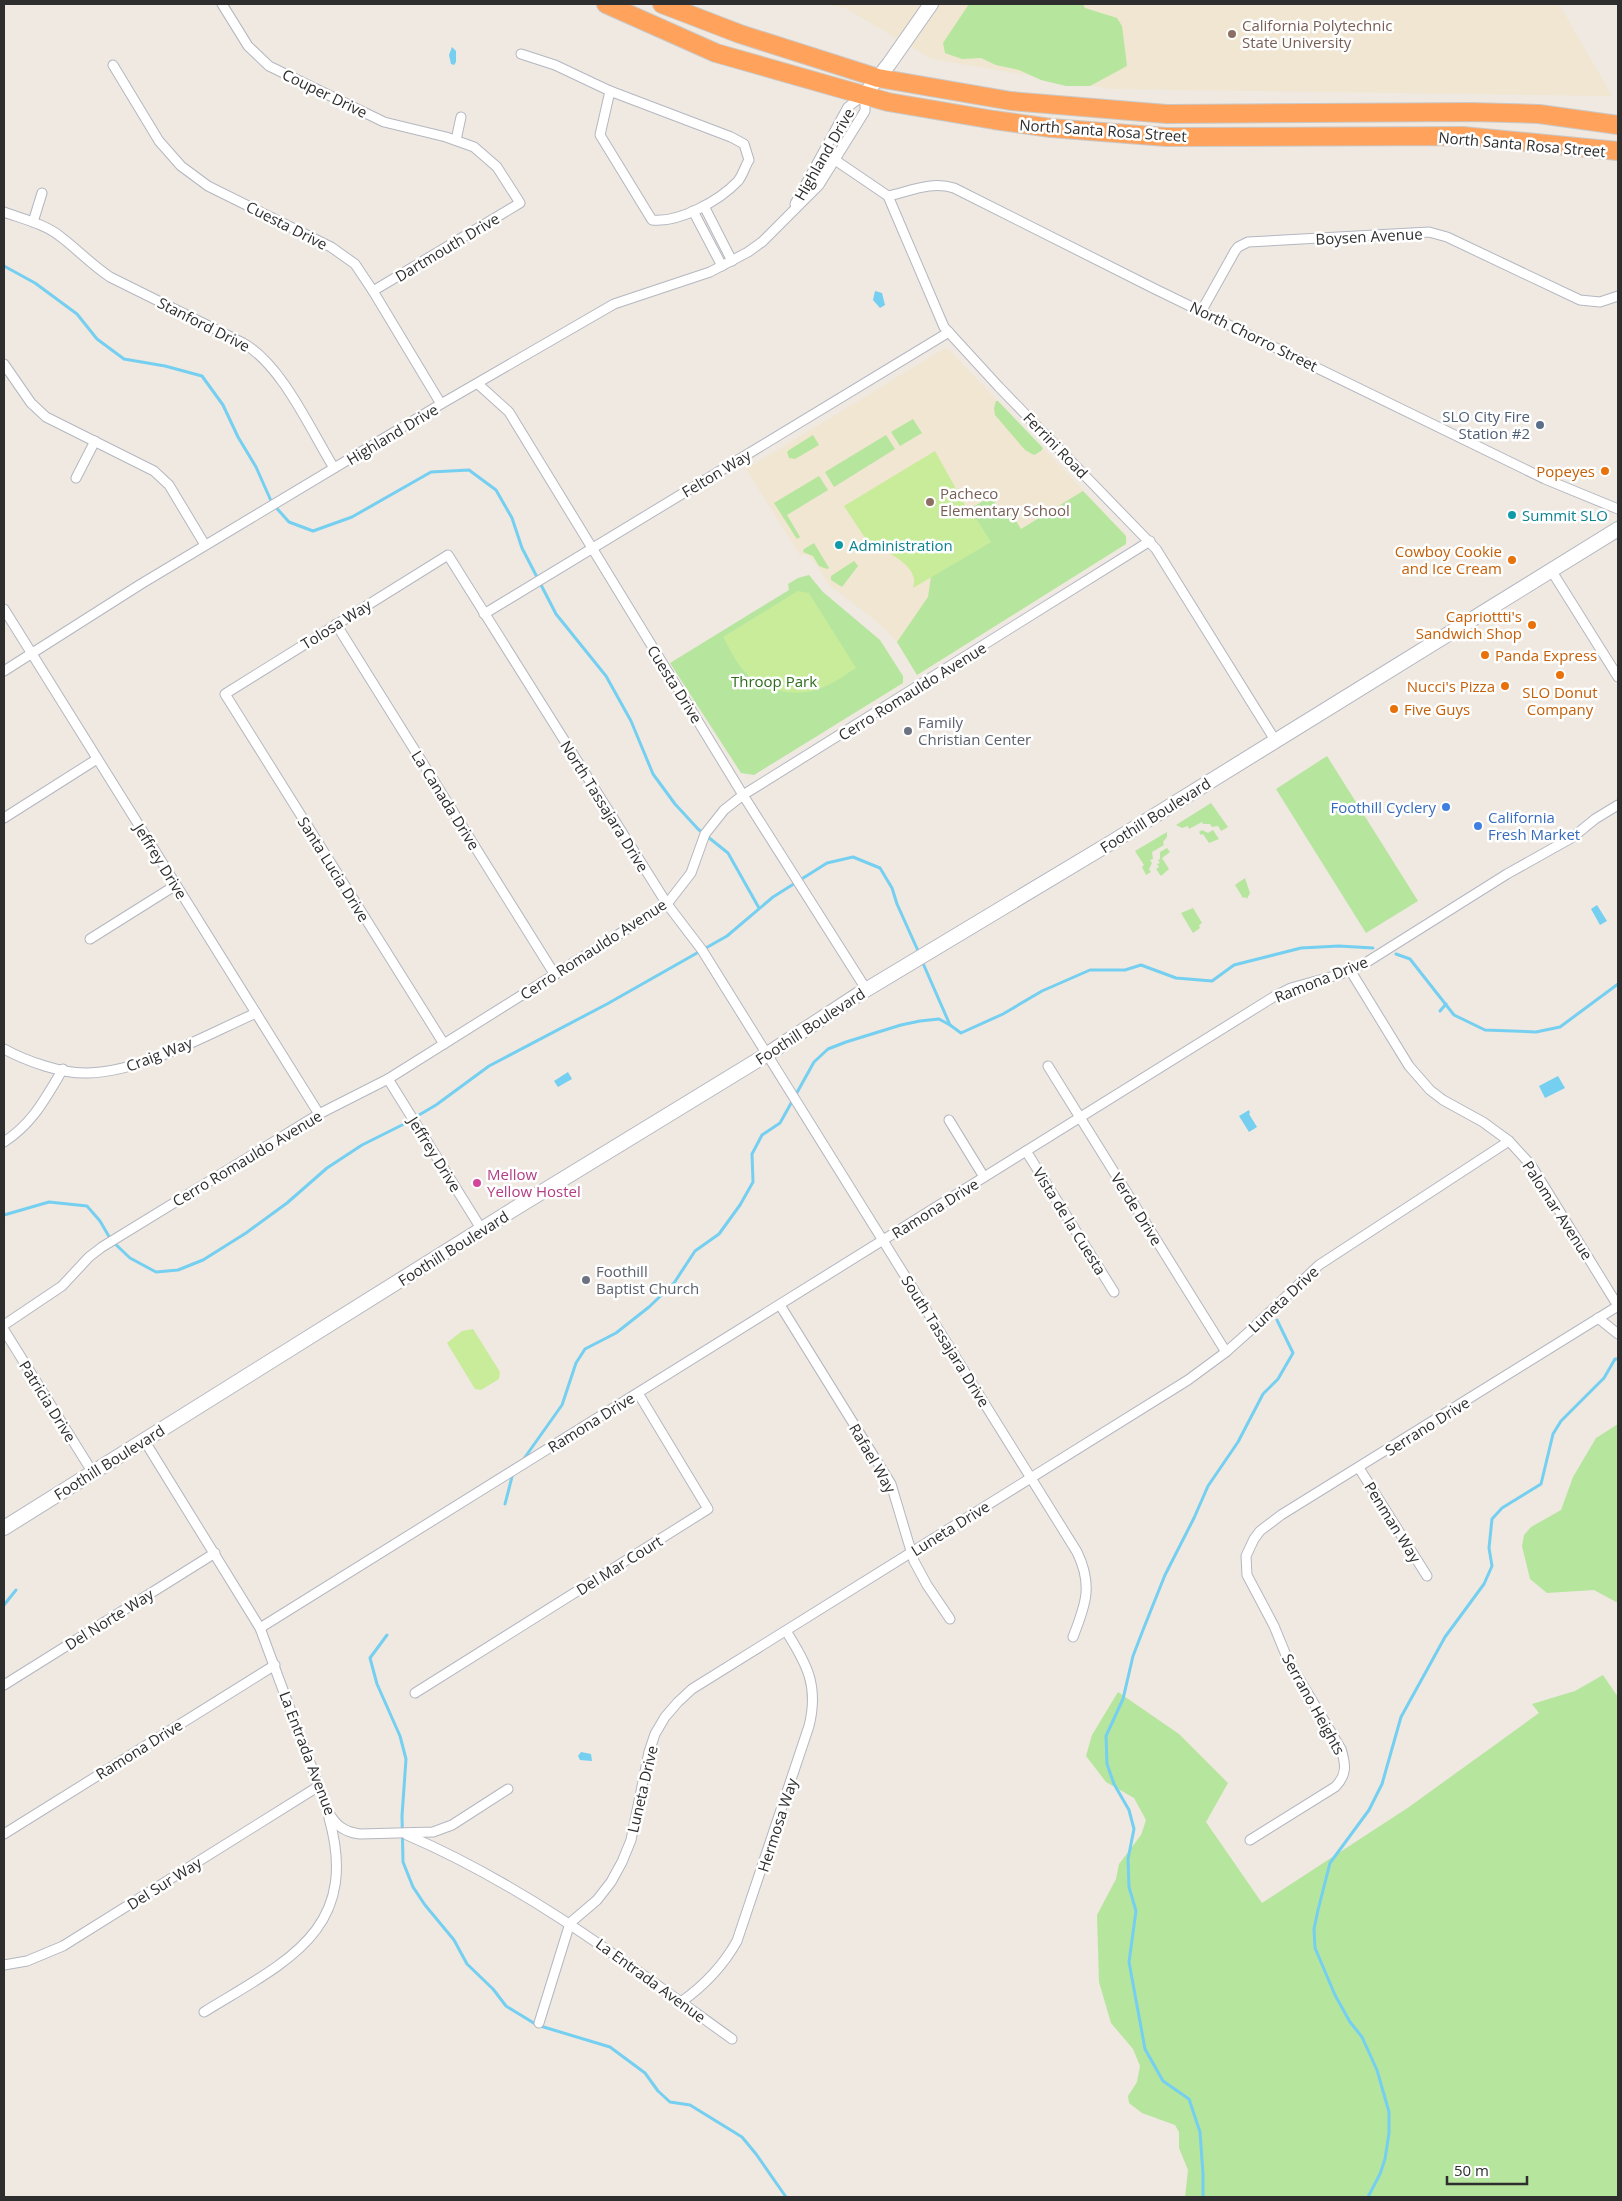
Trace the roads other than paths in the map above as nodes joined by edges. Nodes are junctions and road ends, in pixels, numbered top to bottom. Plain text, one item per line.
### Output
1 (222, 4) edge
2 (606, 4) edge
3 (662, 4) edge
4 (931, 4) edge
5 (521, 54) dead end
6 (113, 65) dead end
7 (878, 78) junction
8 (610, 91) junction
9 (865, 94) junction
10 (461, 117) dead end
11 (1618, 125) edge
12 (456, 140) junction
13 (1618, 151) edge
14 (835, 160) junction
15 (42, 193) dead end
16 (888, 196) junction
17 (520, 203) joint
18 (704, 206) junction
19 (693, 211) junction
20 (4, 212) edge
21 (788, 217) junction
22 (33, 222) junction
23 (732, 261) junction
24 (722, 266) junction
25 (373, 291) junction
26 (1618, 296) edge
27 (1202, 310) junction
28 (949, 332) junction
29 (4, 364) edge
30 (478, 384) junction
31 (441, 404) junction
32 (95, 441) junction
33 (334, 468) junction
34 (76, 478) dead end
35 (1618, 509) edge
36 (1618, 529) edge
37 (1150, 542) junction
38 (206, 545) junction
39 (592, 548) junction
40 (448, 555) joint
41 (1552, 570) junction
42 (4, 609) edge
43 (484, 614) junction
44 (336, 624) junction
45 (32, 654) junction
46 (4, 671) edge
47 (1618, 677) edge
48 (225, 694) joint
49 (1275, 740) junction
50 (97, 759) junction
51 (743, 794) junction
52 (1618, 806) edge
53 (4, 818) edge
54 (176, 885) junction
55 (667, 904) junction
56 (90, 938) dead end
57 (1350, 970) junction
58 (555, 975) junction
59 (866, 989) junction
60 (256, 1013) junction
61 (444, 1044) junction
62 (4, 1049) edge
63 (766, 1055) junction
64 (1048, 1066) dead end
65 (63, 1069) junction
66 (388, 1079) junction
67 (319, 1114) junction
68 (1080, 1117) junction
69 (949, 1120) dead end
70 (1509, 1141) junction
71 (4, 1142) edge
72 (1026, 1151) junction
73 (984, 1177) junction
74 (482, 1230) junction
75 (883, 1240) junction
76 (1114, 1292) dead end
77 (780, 1304) junction
78 (1618, 1306) edge
79 (1598, 1318) junction
80 (4, 1325) edge
81 (4, 1330) edge
82 (1618, 1334) edge
83 (1226, 1352) junction
84 (638, 1393) junction
85 (144, 1440) junction
86 (1359, 1468) junction
87 (93, 1472) junction
88 (1031, 1478) junction
89 (4, 1528) edge
90 (215, 1553) junction
91 (911, 1553) junction
92 (1246, 1556) joint
93 (1427, 1576) dead end
94 (950, 1619) dead end
95 (260, 1628) junction
96 (786, 1630) junction
97 (1073, 1637) dead end
98 (275, 1665) junction
99 (4, 1685) edge
100 (415, 1693) dead end
101 (319, 1786) junction
102 (508, 1790) dead end
103 (328, 1811) junction
104 (4, 1834) edge
105 (404, 1834) junction
106 (1250, 1840) dead end
107 (570, 1923) junction
108 (4, 1965) edge
109 (681, 2002) junction
110 (204, 2012) dead end
111 (538, 2022) dead end
112 (732, 2039) dead end

1 - 12 street, Couper Drive
2 - 9 highway, North Santa Rosa Street
3 - 7 highway, North Santa Rosa Street
4 - 7 street, Highland Drive
5 - 8 street
6 - 25 street, Cuesta Drive
7 - 9 street, Highland Drive
7 - 11 highway, North Santa Rosa Street
8 - 18 street
8 - 19 street
9 - 13 highway, North Santa Rosa Street
9 - 14 street, Highland Drive
9 - 21 street, Highland Drive
10 - 12 street
12 - 17 street, Couper Drive
14 - 16 street
14 - 21 street, Highland Drive
15 - 22 street
16 - 27 street, North Chorro Street
16 - 28 street, Ferrini Road
17 - 25 street, Dartmouth Drive
18 - 19 street
18 - 23 street
19 - 24 street
20 - 22 street, Stanford Drive
21 - 23 street, Highland Drive
22 - 33 street, Stanford Drive
23 - 24 street, Highland Drive
24 - 30 street, Highland Drive
25 - 31 street, Cuesta Drive
26 - 27 street, Boysen Avenue
27 - 35 street, North Chorro Street
28 - 37 street, Ferrini Road
28 - 39 street, Felton Way
29 - 32 street
30 - 31 street, Highland Drive
30 - 39 street, Cuesta Drive
31 - 33 street, Highland Drive
32 - 34 street
32 - 38 street
33 - 38 street, Highland Drive
36 - 41 street, Foothill Boulevard
37 - 49 street, Ferrini Road
37 - 51 street, Cerro Romauldo Avenue
38 - 45 street, Highland Drive
39 - 43 street, Felton Way
39 - 51 street, Cuesta Drive
40 - 43 street, North Tassajara Drive
40 - 44 street, Tolosa Way
41 - 47 street
41 - 49 street, Foothill Boulevard
42 - 45 street, Jeffrey Drive
43 - 55 street, North Tassajara Drive
44 - 48 street, Tolosa Way
44 - 58 street, La Canada Drive
45 - 46 street, Highland Drive
45 - 50 street, Jeffrey Drive
48 - 61 street, Santa Lucia Drive
49 - 59 street, Foothill Boulevard
50 - 53 street
50 - 54 street, Jeffrey Drive
51 - 55 street, Cerro Romauldo Avenue
51 - 59 street, Cuesta Drive
52 - 57 street, Ramona Drive
54 - 56 street
54 - 60 street, Jeffrey Drive
55 - 58 street, Cerro Romauldo Avenue
55 - 63 street, North Tassajara Drive
57 - 68 street, Ramona Drive
57 - 70 street, Palomar Avenue
58 - 61 street, Cerro Romauldo Avenue
59 - 63 street, Foothill Boulevard
60 - 65 street, Craig Way
60 - 67 street, Jeffrey Drive
61 - 66 street, Cerro Romauldo Avenue
62 - 65 street, Craig Way
63 - 74 street, Foothill Boulevard
63 - 75 street, South Tassajara Drive
64 - 68 street, Verde Drive
65 - 71 street
66 - 67 street, Cerro Romauldo Avenue
66 - 74 street, Jeffrey Drive
67 - 80 street, Cerro Romauldo Avenue
68 - 72 street, Ramona Drive
68 - 83 street, Verde Drive
69 - 73 street
70 - 78 street, Palomar Avenue
70 - 83 street, Luneta Drive
72 - 73 street, Ramona Drive
72 - 76 street, Vista de la Cuesta
73 - 75 street, Ramona Drive
74 - 85 street, Foothill Boulevard
75 - 77 street, Ramona Drive
75 - 88 street, South Tassajara Drive
77 - 84 street, Ramona Drive
77 - 91 street, Rafael Way
78 - 79 street, Serrano Drive
79 - 82 street
79 - 86 street, Serrano Drive
81 - 87 street, Patricia Drive
83 - 88 street, Luneta Drive
84 - 95 street, Ramona Drive
84 - 100 street, Del Mar Court
85 - 87 street, Foothill Boulevard
85 - 90 street, La Entrada Avenue
86 - 92 street, Serrano Drive
86 - 93 street, Penman Way
87 - 89 street, Foothill Boulevard
88 - 91 street, Luneta Drive
88 - 97 street, South Tassajara Drive
90 - 95 street, La Entrada Avenue
90 - 99 street, Del Norte Way
91 - 94 street, Rafael Way
91 - 96 street, Luneta Drive
92 - 106 street, Serrano Heights
95 - 98 street, La Entrada Avenue
96 - 107 street, Luneta Drive
96 - 109 street, Hermosa Way
98 - 101 street, La Entrada Avenue
98 - 104 street, Ramona Drive
101 - 103 street, La Entrada Avenue
101 - 108 street, Del Sur Way
102 - 105 street
103 - 105 street, La Entrada Avenue
103 - 110 street
105 - 107 street, La Entrada Avenue
107 - 109 street, La Entrada Avenue
107 - 111 street
109 - 112 street, La Entrada Avenue

